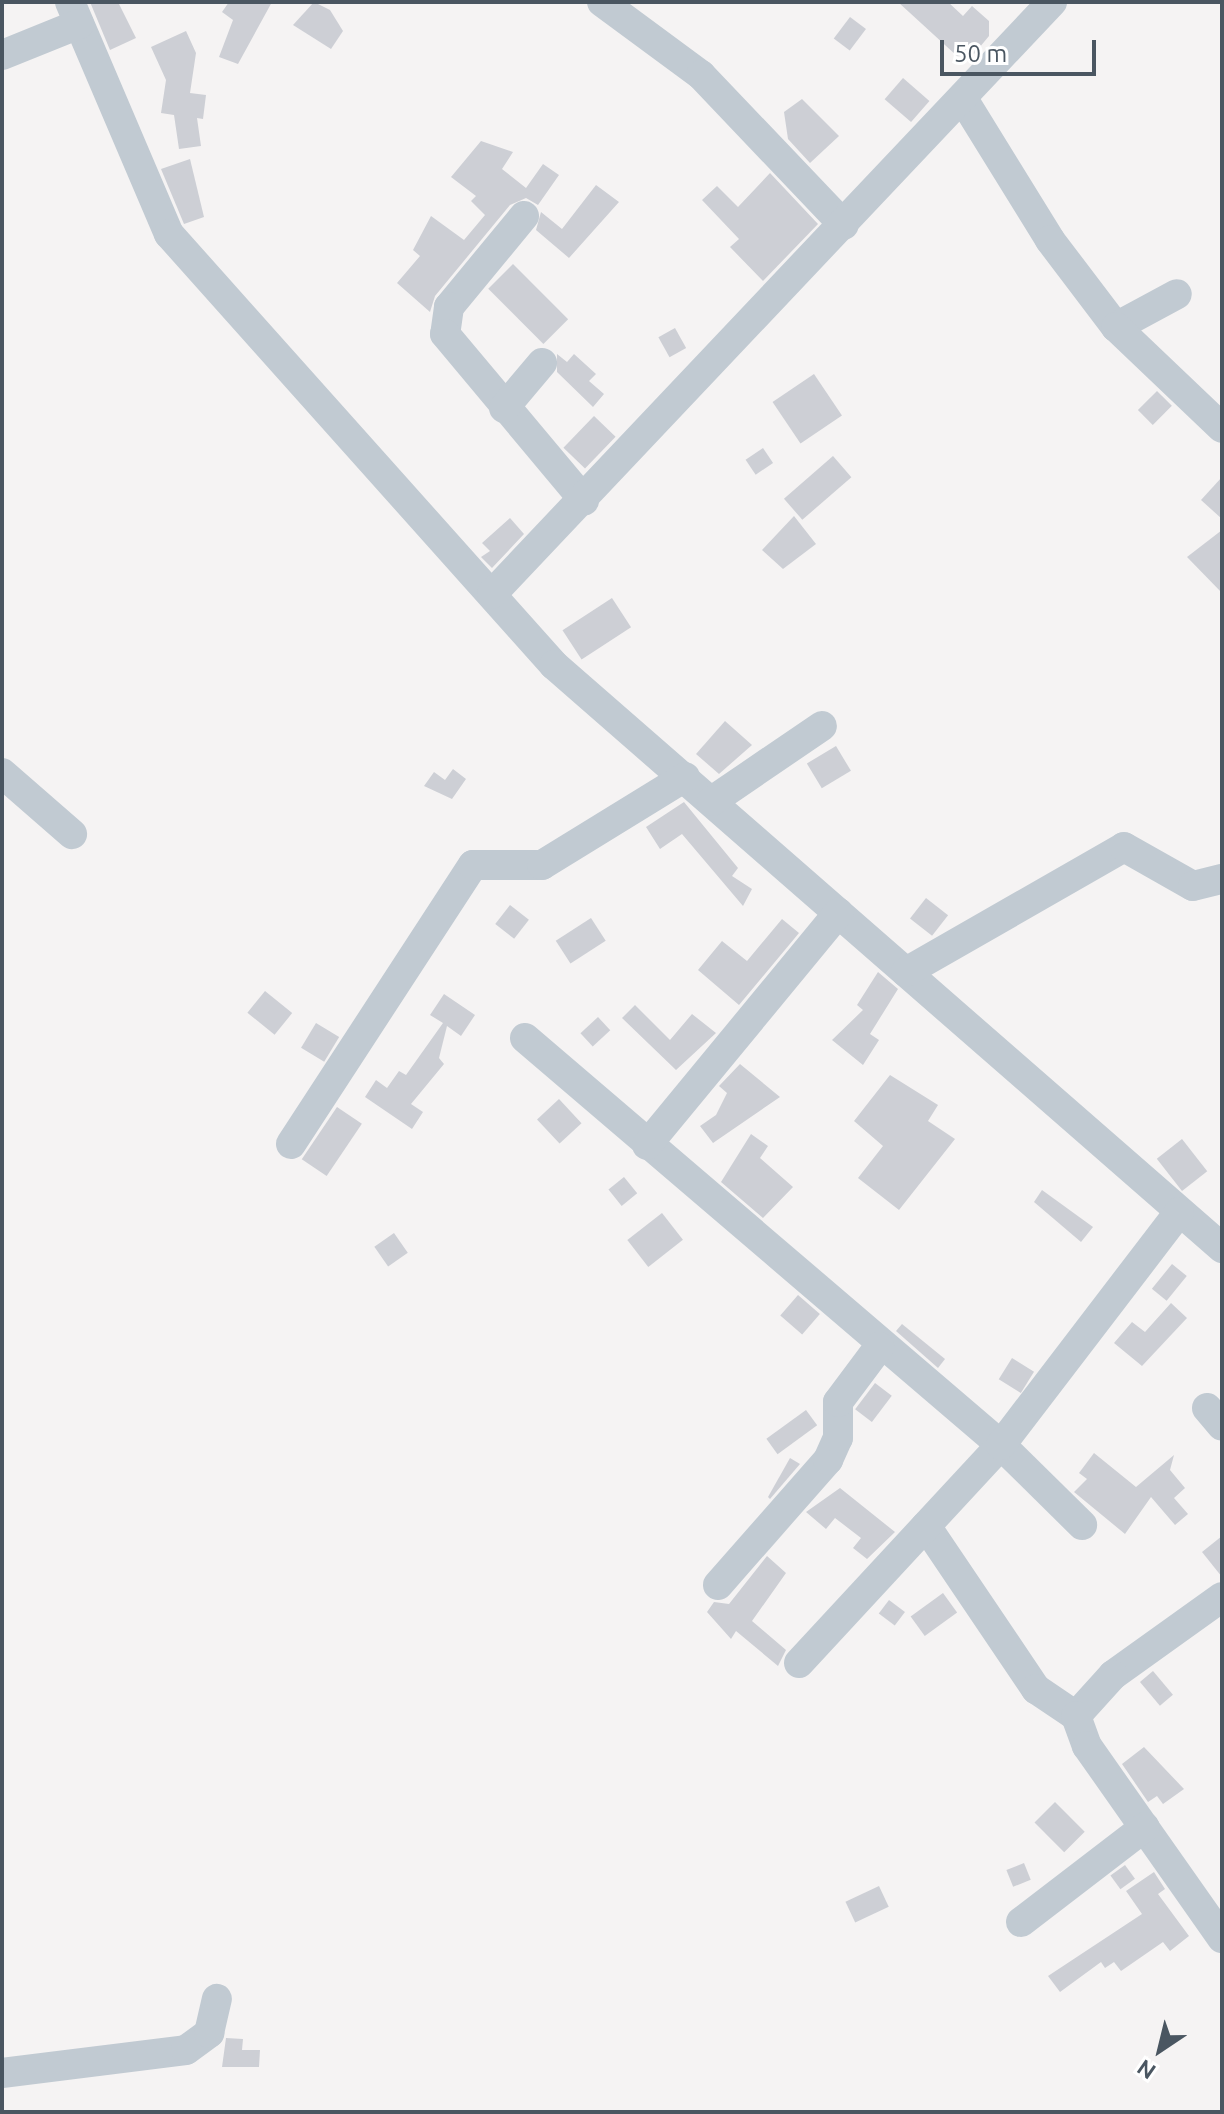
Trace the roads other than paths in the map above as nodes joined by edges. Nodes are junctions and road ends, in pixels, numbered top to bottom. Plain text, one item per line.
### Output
1 (602, 2) edge
2 (1052, 2) edge
3 (75, 13) edge
4 (2, 55) edge
5 (963, 99) junction
6 (524, 216) dead end
7 (844, 225) junction
8 (1177, 294) dead end
9 (1116, 327) junction
10 (542, 363) dead end
11 (504, 408) junction
12 (1222, 428) edge
13 (584, 500) junction
14 (492, 594) junction
15 (822, 726) dead end
16 (2, 773) edge
17 (685, 777) junction
18 (712, 801) junction
19 (72, 834) dead end
20 (1222, 879) edge
21 (838, 913) junction
22 (906, 972) junction
23 (525, 1038) dead end
24 (291, 1144) dead end
25 (647, 1145) junction
26 (1179, 1212) junction
27 (1222, 1248) edge
28 (879, 1347) junction
29 (1001, 1445) junction
30 (1082, 1525) dead end
31 (926, 1526) junction
32 (718, 1585) dead end
33 (1219, 1604) edge
34 (799, 1663) dead end
35 (1076, 1716) junction
36 (1145, 1827) junction
37 (1021, 1922) dead end
38 (1222, 1938) edge
39 (217, 1999) dead end
40 (2, 2073) edge

1 - 7 street
2 - 5 street
3 - 4 street
3 - 14 street
5 - 7 street
5 - 9 street
6 - 11 street
7 - 13 street
8 - 9 street
9 - 12 street
10 - 11 street
11 - 13 street
13 - 14 street
14 - 17 street
15 - 18 street
16 - 19 street
17 - 18 street
17 - 24 street
18 - 21 street
20 - 22 street
21 - 22 street
21 - 25 street
22 - 26 street
23 - 25 street
25 - 28 street
26 - 27 street
26 - 29 street
28 - 29 street
28 - 32 street
29 - 30 street
29 - 31 street
31 - 34 street
31 - 35 street
33 - 35 street
35 - 36 street
36 - 37 street
36 - 38 street
39 - 40 street

